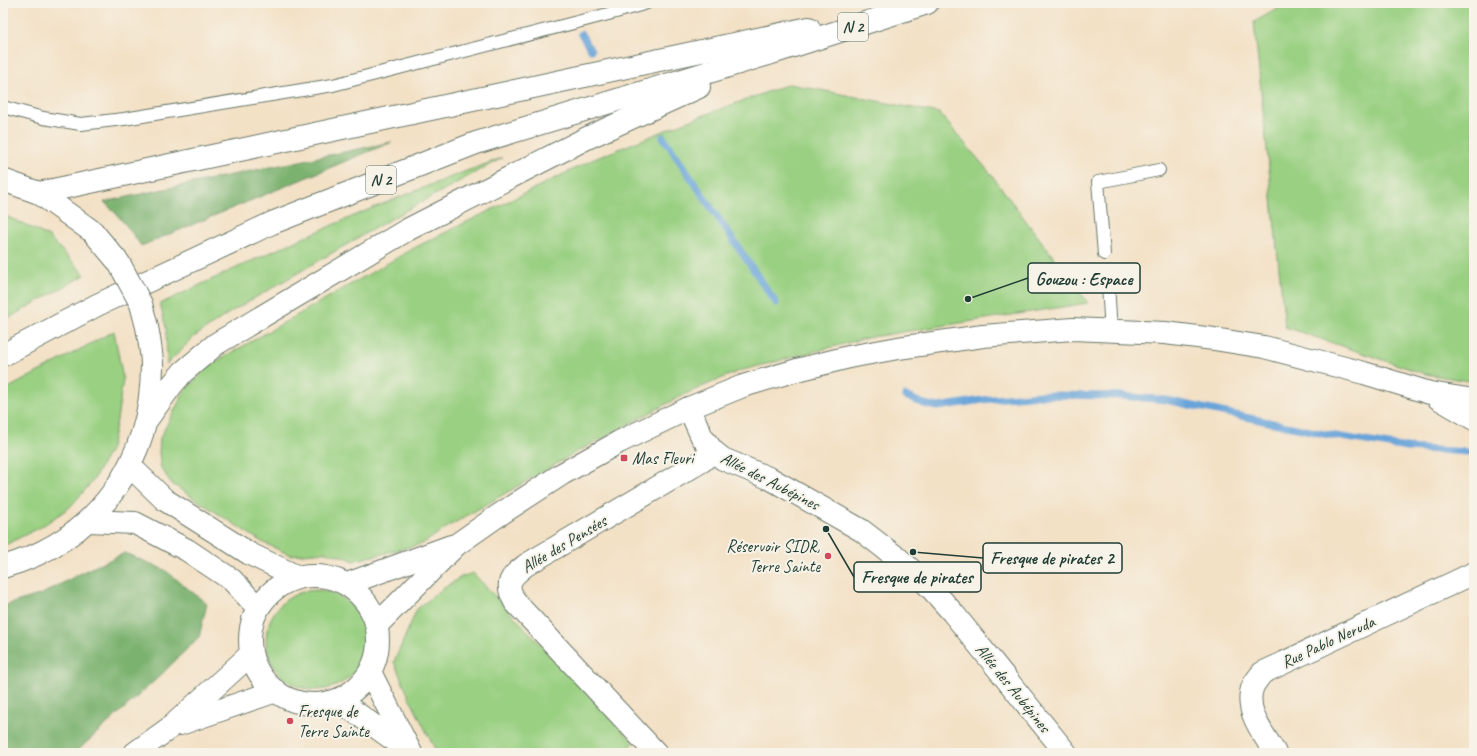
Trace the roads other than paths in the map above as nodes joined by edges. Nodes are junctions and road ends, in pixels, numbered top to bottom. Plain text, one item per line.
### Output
1 (647, 3) edge
2 (926, 3) edge
3 (778, 51) junction
4 (3, 107) edge
5 (1159, 170) dead end
6 (3, 180) edge
7 (40, 193) junction
8 (1104, 254) dead end
9 (1108, 285) dead end
10 (1110, 331) junction
11 (3, 355) edge
12 (1430, 393) junction
13 (1474, 400) edge
14 (689, 408) junction
15 (148, 418) junction
16 (1474, 420) edge
17 (712, 451) junction
18 (130, 466) junction
19 (89, 521) junction
20 (456, 545) junction
21 (3, 567) edge
22 (1474, 573) edge
23 (298, 577) junction
24 (347, 584) junction
25 (258, 608) junction
26 (377, 625) junction
27 (251, 654) junction
28 (370, 672) junction
29 (276, 691) junction
30 (338, 700) junction
31 (172, 727) junction
32 (411, 752) edge
33 (653, 752) edge
34 (135, 753) edge
35 (1066, 753) edge
36 (1275, 753) edge

1 - 4 lane
2 - 3 street, N 2
2 - 7 street
3 - 11 street, N 2
3 - 15 street
5 - 8 lane
6 - 7 street
7 - 15 street, bridge
9 - 10 lane
10 - 12 street
10 - 14 street
12 - 13 street
12 - 16 street
14 - 17 street, Allée des Aubépines
14 - 20 street
15 - 18 street
17 - 33 street, Allée des Pensées
17 - 35 street, Allée des Aubépines
18 - 19 street
18 - 23 street
19 - 21 street
19 - 25 street
20 - 24 street
20 - 26 street
22 - 36 street, Rue Pablo Neruda
23 - 24 street
23 - 25 street
24 - 26 street
25 - 27 street
26 - 28 street
27 - 29 street
27 - 31 street
28 - 30 street
28 - 32 street
29 - 30 street
29 - 31 street
30 - 32 street
31 - 34 street

